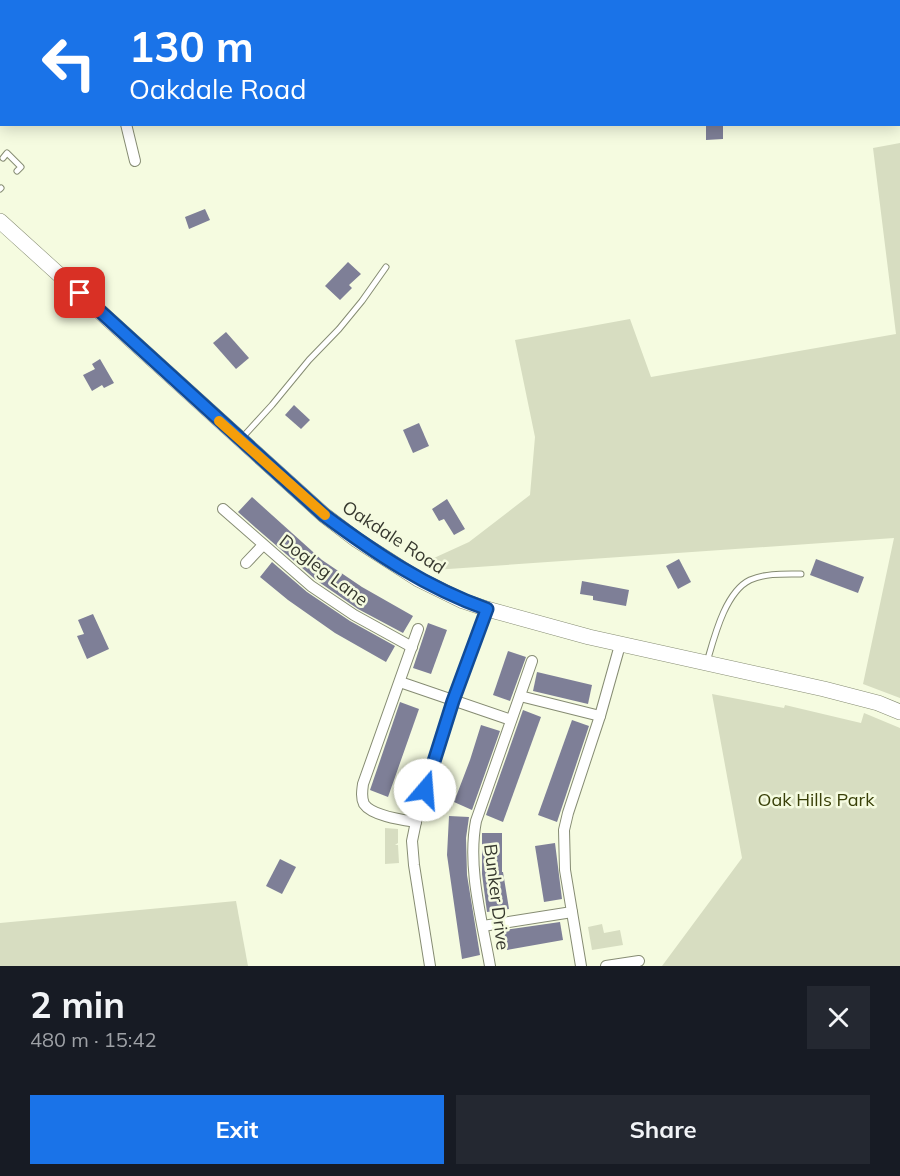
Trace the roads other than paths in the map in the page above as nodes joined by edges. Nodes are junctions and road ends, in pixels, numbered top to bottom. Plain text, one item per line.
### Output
1 (126, 126) edge
2 (3, 158) dead end
3 (135, 161) dead end
4 (17, 171) dead end
5 (0, 220) edge
6 (386, 267) dead end
7 (240, 440) junction
8 (223, 509) dead end
9 (263, 545) junction
10 (246, 564) dead end
11 (801, 573) dead end
12 (487, 609) junction
13 (418, 629) dead end
14 (620, 645) junction
15 (412, 647) junction
16 (532, 661) dead end
17 (707, 663) junction
18 (400, 682) junction
19 (520, 696) junction
20 (453, 701) junction
21 (900, 712) edge
22 (600, 716) junction
23 (511, 720) junction
24 (416, 822) junction
25 (572, 912) junction
26 (483, 926) junction
27 (639, 961) dead end
28 (430, 966) edge
29 (490, 966) edge
30 (581, 966) edge
31 (606, 966) edge

1 - 3 street
2 - 4 lane
5 - 7 main road, Oakdale Road
6 - 7 lane
7 - 12 main road, Oakdale Road
8 - 9 street, Dogleg Lane
9 - 10 street
9 - 15 street, Dogleg Lane
11 - 17 lane
12 - 14 main road, Oakdale Road
12 - 20 street
13 - 15 street
14 - 17 main road, Oakdale Road
14 - 22 street
15 - 18 street
16 - 19 street, Bunker Drive
17 - 21 main road, Oakdale Road
18 - 20 street
18 - 24 street
19 - 22 street
19 - 23 street, Bunker Drive
20 - 23 street
20 - 24 street
22 - 25 street
23 - 26 street, Bunker Drive
24 - 28 street
25 - 26 street
25 - 30 street
26 - 29 street, Bunker Drive
27 - 31 street

